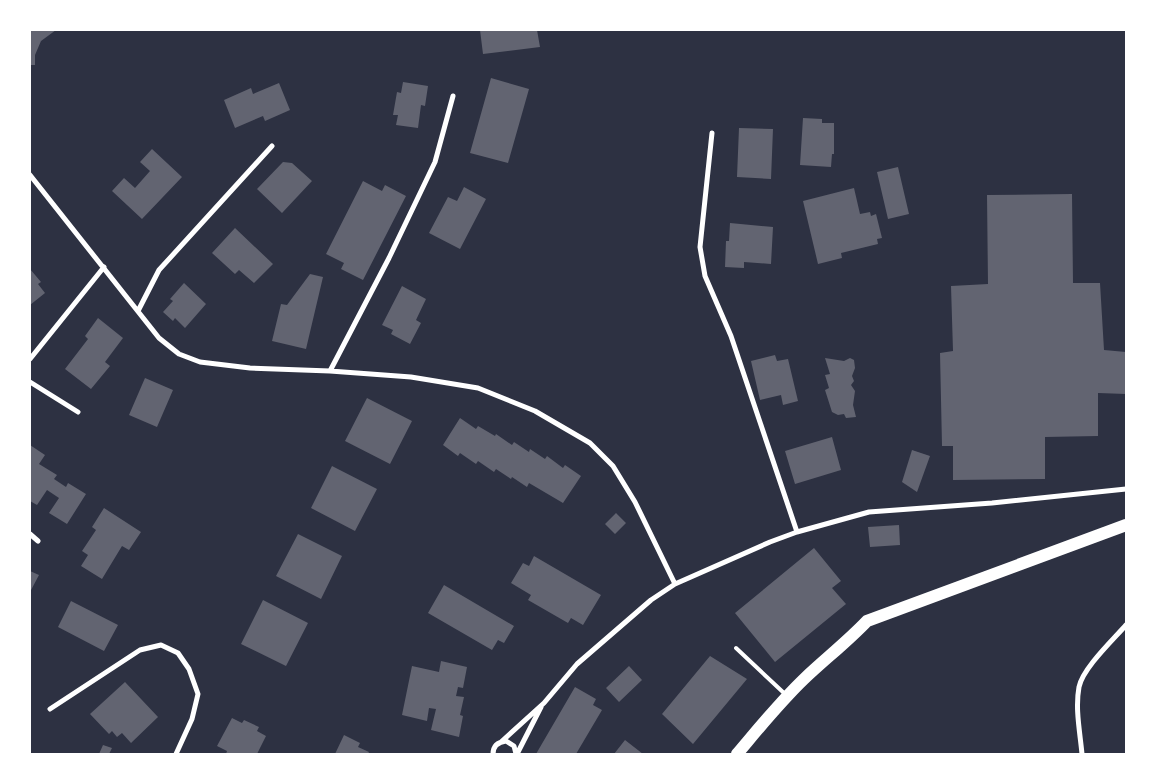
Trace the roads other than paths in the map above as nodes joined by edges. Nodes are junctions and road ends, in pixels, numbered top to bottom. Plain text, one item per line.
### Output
1 (453, 96) dead end
2 (712, 133) dead end
3 (272, 146) dead end
4 (30, 175) edge
5 (104, 267) junction
6 (138, 311) junction
7 (30, 359) edge
8 (330, 371) junction
9 (30, 382) edge
10 (78, 412) dead end
11 (1126, 489) edge
12 (1126, 525) edge
13 (797, 532) junction
14 (30, 534) edge
15 (38, 541) dead end
16 (675, 584) junction
17 (1126, 625) edge
18 (736, 648) dead end
19 (787, 696) junction
20 (544, 702) junction
21 (50, 709) dead end
22 (501, 742) junction
23 (176, 754) edge
24 (493, 754) edge
25 (517, 754) edge
26 (737, 754) edge
27 (1082, 754) edge

1 - 8 street
2 - 13 street
3 - 6 street
4 - 5 street
5 - 6 street
5 - 7 street
6 - 8 street
8 - 16 street
9 - 10 street
11 - 13 street
12 - 19 main road
13 - 16 street
14 - 15 street
16 - 20 street
17 - 27 street
18 - 19 lane
19 - 26 main road
20 - 22 street
20 - 25 street
21 - 23 street
22 - 24 street
22 - 25 street

